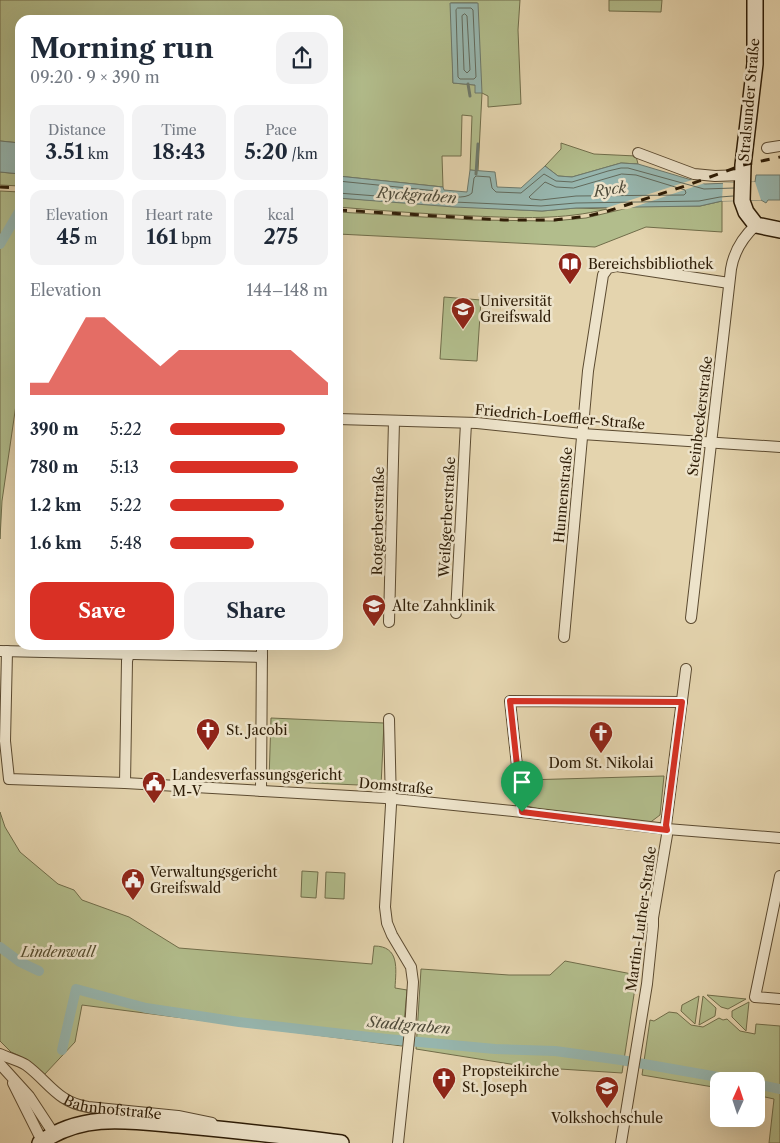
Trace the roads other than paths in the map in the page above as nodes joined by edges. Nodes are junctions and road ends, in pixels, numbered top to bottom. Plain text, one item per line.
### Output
1 (755, 0) edge
2 (780, 146) edge
3 (767, 148) dead end
4 (638, 153) dead end
5 (742, 179) junction
6 (756, 225) junction
7 (780, 230) edge
8 (729, 283) junction
9 (343, 420) edge
10 (394, 421) junction
11 (466, 423) junction
12 (582, 434) junction
13 (710, 442) junction
14 (780, 447) edge
15 (456, 613) dead end
16 (691, 618) dead end
17 (389, 622) dead end
18 (564, 638) dead end
19 (130, 650) edge
20 (262, 650) edge
21 (3, 651) edge
22 (262, 657) junction
23 (686, 668) dead end
24 (682, 702) junction
25 (389, 719) dead end
26 (125, 783) junction
27 (261, 791) junction
28 (390, 798) junction
29 (522, 812) junction
30 (667, 830) junction
31 (780, 838) edge
32 (780, 876) edge
33 (780, 999) edge
34 (0, 1054) edge
35 (0, 1064) edge
36 (240, 1130) junction
37 (45, 1139) edge
38 (341, 1143) edge
39 (398, 1143) edge
40 (621, 1143) edge

1 - 5 main road, Stralsunder Straße
2 - 3 street
4 - 5 street
5 - 6 main road, Stralsunder Straße
6 - 7 main road
6 - 8 street, Steinbeckerstraße
8 - 12 street, Hunnenstraße
8 - 13 street, Steinbeckerstraße
9 - 10 street, Friedrich-Loeffler-Straße
10 - 11 street, Friedrich-Loeffler-Straße
10 - 17 street, Rotgerberstraße
11 - 12 street, Friedrich-Loeffler-Straße
11 - 15 street, Weißgerberstraße
12 - 13 street, Friedrich-Loeffler-Straße
12 - 18 street, Hunnenstraße
13 - 14 street, Friedrich-Loeffler-Straße
13 - 16 street, Steinbeckerstraße
19 - 21 street
19 - 22 street
19 - 26 street
20 - 22 street
21 - 26 street, Domstraße
22 - 27 street
23 - 24 street, Martin-Luther-Straße
24 - 29 street
24 - 30 street, Martin-Luther-Straße
25 - 28 street
26 - 27 street, Domstraße
27 - 28 street, Domstraße
28 - 29 street, Domstraße
28 - 39 street
29 - 30 street, Domstraße
30 - 31 street, Domstraße
30 - 40 street, Martin-Luther-Straße
32 - 33 street
34 - 36 street, Bahnhofstraße
35 - 37 street, Bahnhofstraße
36 - 37 main road, Bahnhofstraße
36 - 38 main road, Bahnhofstraße

